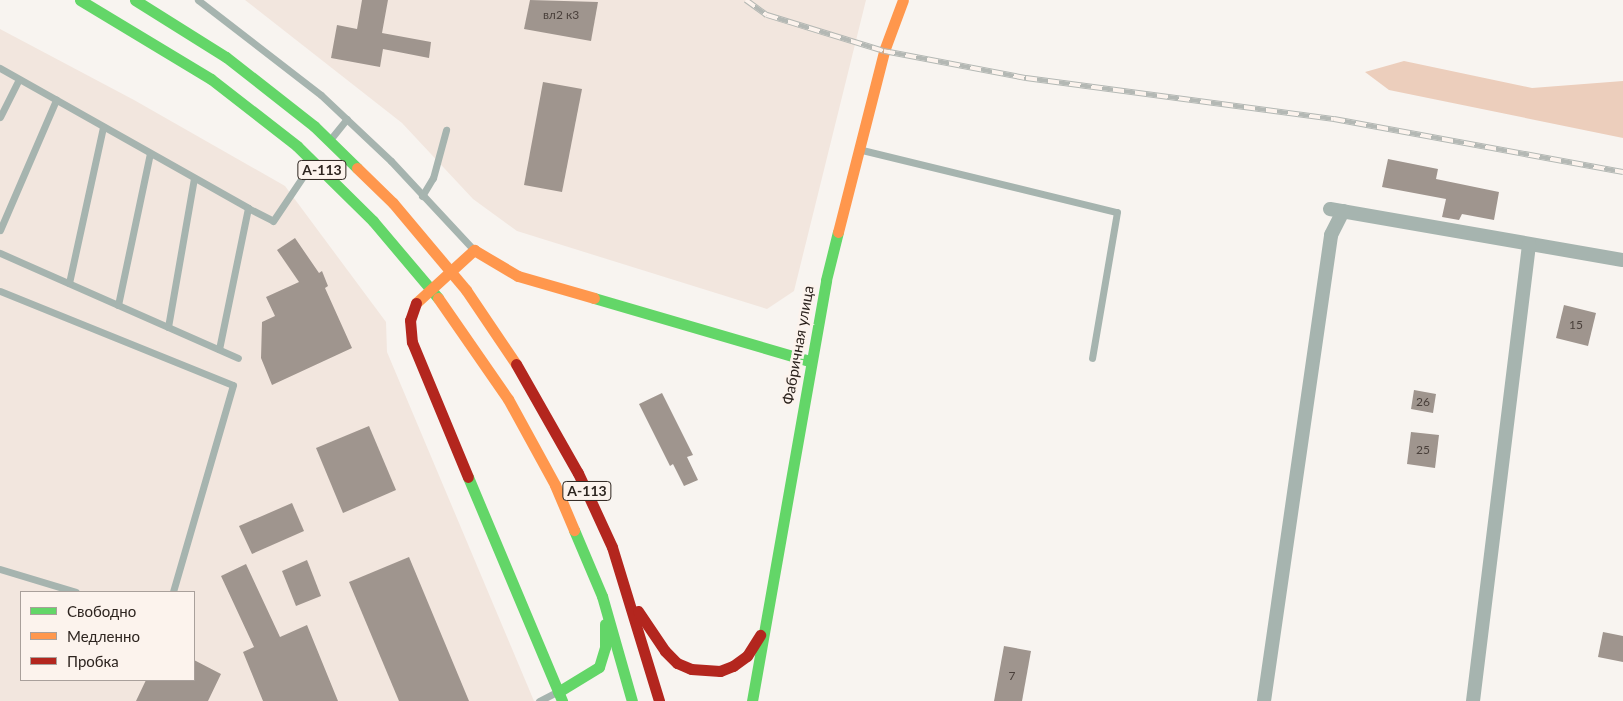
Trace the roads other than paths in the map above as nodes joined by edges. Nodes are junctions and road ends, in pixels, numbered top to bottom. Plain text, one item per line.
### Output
1 (80, 0) edge
2 (135, 0) edge
3 (198, 0) edge
4 (903, 0) edge
5 (0, 68) edge
6 (19, 79) junction
7 (56, 100) junction
8 (0, 117) edge
9 (347, 119) junction
10 (104, 127) junction
11 (446, 130) dead end
12 (322, 148) dead end
13 (859, 149) junction
14 (150, 153) junction
15 (317, 156) dead end
16 (194, 178) junction
17 (422, 196) junction
18 (248, 208) junction
19 (0, 230) edge
20 (1529, 244) junction
21 (474, 250) junction
22 (0, 253) edge
23 (1623, 260) edge
24 (69, 283) junction
25 (0, 291) edge
26 (118, 305) junction
27 (168, 327) junction
28 (219, 349) junction
29 (238, 358) dead end
30 (1092, 358) dead end
31 (809, 361) junction
32 (0, 569) edge
33 (73, 591) edge
34 (173, 591) edge
35 (602, 596) junction
36 (631, 602) junction
37 (767, 619) junction
38 (560, 697) edge
39 (539, 701) edge
40 (632, 701) edge
41 (659, 701) edge
42 (752, 701) edge
43 (1264, 701) edge
44 (1473, 701) edge

1 - 35 main road, А-113
2 - 36 main road, А-113
3 - 9 lane
4 - 13 main road, Фабричная улица
5 - 6 lane
6 - 7 lane
6 - 8 lane
7 - 10 lane
7 - 19 lane
9 - 12 lane
9 - 17 lane
10 - 14 lane
10 - 24 lane
11 - 17 lane
13 - 30 lane
13 - 31 main road, Фабричная улица
14 - 16 lane
14 - 26 lane
15 - 18 lane
16 - 18 lane
16 - 27 lane
17 - 21 lane
18 - 28 lane
20 - 23 street
20 - 43 street
20 - 44 street
21 - 31 main road
21 - 38 main road
22 - 24 lane
24 - 26 lane
25 - 34 lane
26 - 27 lane
27 - 28 lane
28 - 29 lane
31 - 37 main road, Фабричная улица
32 - 33 lane
35 - 38 main road
35 - 40 main road, А-113
36 - 37 main road
36 - 41 main road, А-113
37 - 42 main road, Фабричная улица
38 - 39 lane

